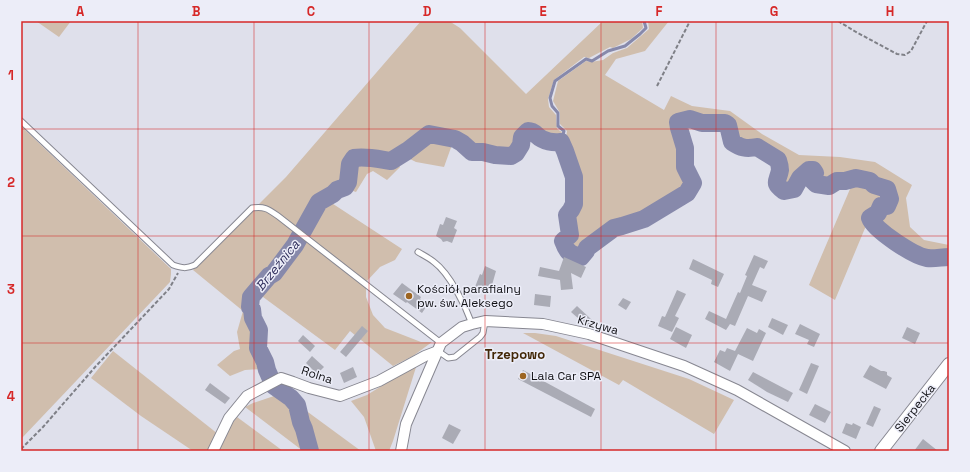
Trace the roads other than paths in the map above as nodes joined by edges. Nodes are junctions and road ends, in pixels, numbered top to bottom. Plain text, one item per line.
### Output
1 (21, 121) edge
2 (418, 252) dead end
3 (485, 321) junction
4 (472, 324) junction
5 (439, 347) junction
6 (949, 364) edge
7 (213, 451) edge
8 (401, 451) edge
9 (845, 451) edge
10 (881, 451) edge

1 - 5 lane
2 - 4 lane
3 - 4 street, Krzywa
3 - 5 lane
3 - 9 street, Krzywa
4 - 5 street, Krzywa
5 - 7 street, Rolna
5 - 8 street, Krzywa
6 - 10 street, Sierpecka

